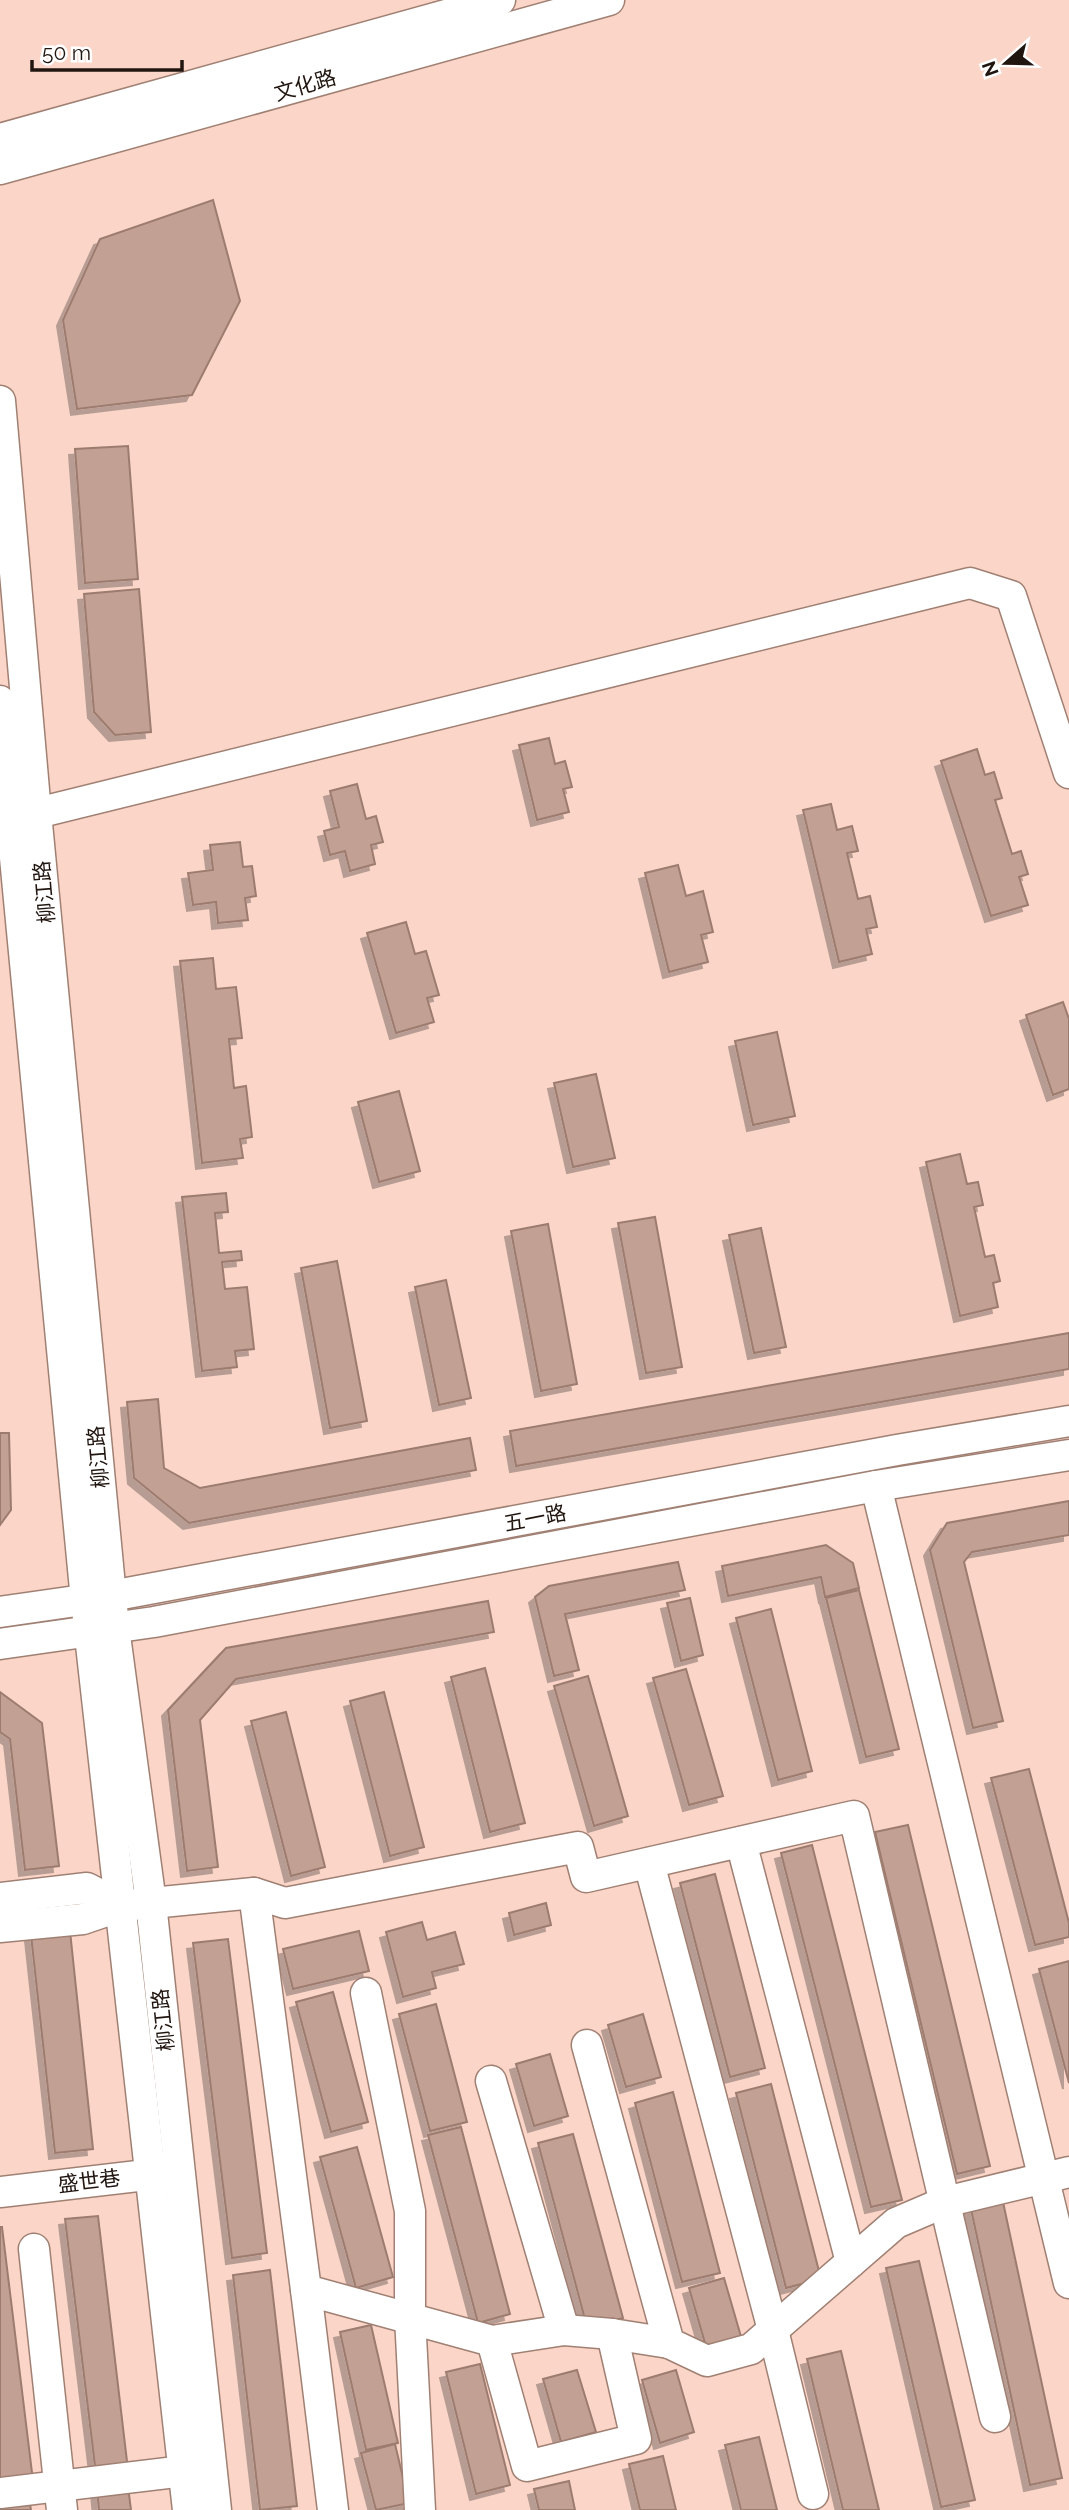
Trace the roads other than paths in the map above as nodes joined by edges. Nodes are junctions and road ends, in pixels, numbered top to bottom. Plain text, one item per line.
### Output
1 (500, 0) edge
2 (610, 0) edge
3 (437, 22) edge
4 (0, 139) edge
5 (0, 169) edge
6 (0, 401) edge
7 (0, 701) edge
8 (1069, 773) edge
9 (23, 817) junction
10 (1069, 1421) edge
11 (897, 1450) junction
12 (1069, 1455) edge
13 (890, 1484) junction
14 (99, 1598) junction
15 (0, 1612) edge
16 (102, 1630) junction
17 (0, 1644) edge
18 (741, 1842) junction
19 (649, 1863) junction
20 (254, 1893) junction
21 (0, 1898) edge
22 (151, 1903) junction
23 (121, 1906) junction
24 (0, 1927) edge
25 (366, 1993) dead end
26 (587, 2045) dead end
27 (491, 2081) dead end
28 (165, 2173) junction
29 (1057, 2175) edge
30 (0, 2192) edge
31 (945, 2202) junction
32 (34, 2249) dead end
33 (851, 2262) junction
34 (1069, 2283) edge
35 (306, 2290) junction
36 (411, 2317) junction
37 (564, 2330) junction
38 (773, 2330) junction
39 (612, 2334) junction
40 (492, 2341) junction
41 (668, 2343) junction
42 (995, 2417) dead end
43 (184, 2471) junction
44 (0, 2493) edge
45 (813, 2494) dead end
46 (61, 2498) edge
47 (188, 2510) edge
48 (216, 2510) edge
49 (333, 2510) edge
50 (420, 2510) edge

1 - 3 street, 文化路
2 - 3 street, 文化路
3 - 4 street, 文化路
3 - 5 street, 文化路
6 - 9 street, 柳江路
7 - 9 street, 柳江路
8 - 9 street
9 - 14 street, 柳江路
10 - 11 street, 五一路
11 - 13 street
11 - 14 street, 五一路
12 - 13 street, 五一路
13 - 16 street, 五一路
13 - 29 street
14 - 15 street, 五一路
14 - 16 street, 柳江路
16 - 17 street, 五一路
16 - 22 street, 柳江路
16 - 23 street, 柳江路
18 - 19 street
18 - 31 street
18 - 33 street
19 - 20 street
19 - 38 street
20 - 22 street
20 - 35 street
21 - 23 street
22 - 23 street
22 - 28 street, 柳江路
23 - 24 street
23 - 28 street, 柳江路
25 - 36 street
26 - 41 street
27 - 37 street
28 - 30 street, 盛世巷
28 - 43 street, 柳江路
28 - 48 street, 柳江路
29 - 31 street
29 - 34 street
31 - 33 street
31 - 42 street
32 - 46 street
33 - 38 street
35 - 36 street
35 - 49 street
36 - 40 street
36 - 50 street
37 - 39 street
37 - 40 street
38 - 41 street
38 - 45 street
39 - 40 street
39 - 41 street
43 - 46 street
43 - 47 street, 柳江路
44 - 46 street

